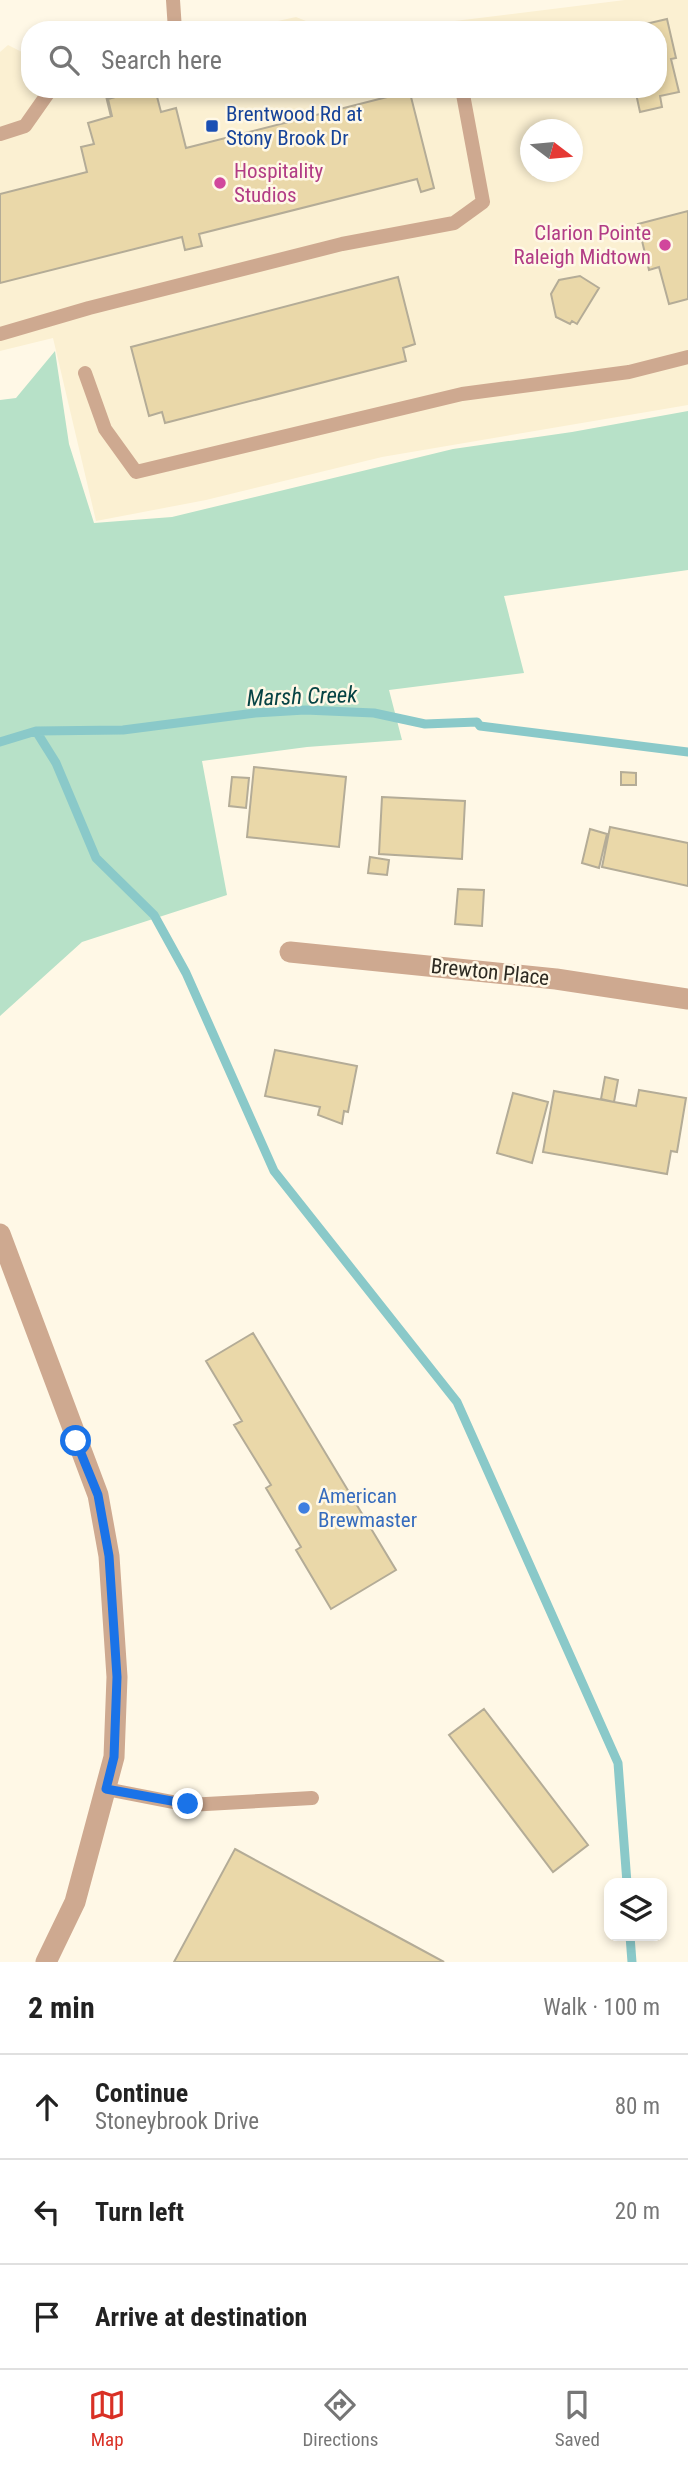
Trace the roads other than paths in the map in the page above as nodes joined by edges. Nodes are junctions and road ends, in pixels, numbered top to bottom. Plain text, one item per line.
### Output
1 (173, 0) edge
2 (175, 21) edge
3 (44, 98) edge
4 (465, 98) edge
5 (0, 134) edge
6 (0, 334) edge
7 (688, 357) edge
8 (85, 373) dead end
9 (290, 952) dead end
10 (688, 999) edge
11 (0, 1234) edge
12 (106, 1789) junction
13 (312, 1798) dead end
14 (46, 1962) edge

1 - 2 lane
3 - 5 lane
4 - 6 lane
7 - 8 lane
9 - 10 street, Brewton Place
11 - 12 street
12 - 13 lane
12 - 14 street

